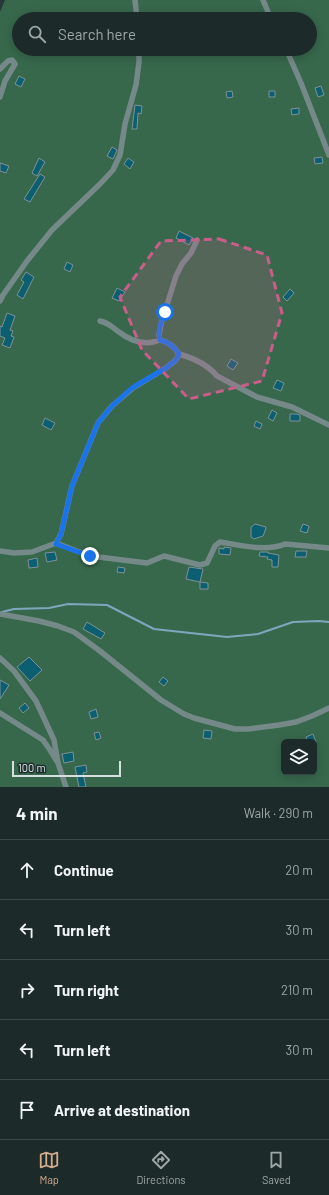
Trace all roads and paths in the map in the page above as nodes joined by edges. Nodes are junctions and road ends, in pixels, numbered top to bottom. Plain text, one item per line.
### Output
1 (135, 0) edge
2 (263, 0) edge
3 (136, 12) edge
4 (268, 12) edge
5 (139, 56) edge
6 (289, 56) edge
7 (0, 69) edge
8 (0, 97) edge
9 (329, 155) edge
10 (197, 240) dead end
11 (0, 301) edge
12 (100, 321) dead end
13 (160, 340) junction
14 (179, 354) junction
15 (329, 426) edge
16 (56, 544) junction
17 (329, 548) edge
18 (0, 551) edge
19 (0, 614) edge
20 (0, 658) edge
21 (329, 708) edge
22 (0, 713) edge
23 (58, 764) junction
24 (66, 787) edge

1 - 3 street
2 - 4 street
5 - 11 street
6 - 9 street
7 - 8 street
10 - 13 street
12 - 13 street
13 - 14 street
14 - 15 street
14 - 16 street
16 - 17 street
16 - 18 street
19 - 21 street
20 - 23 street
22 - 23 street
23 - 24 street

